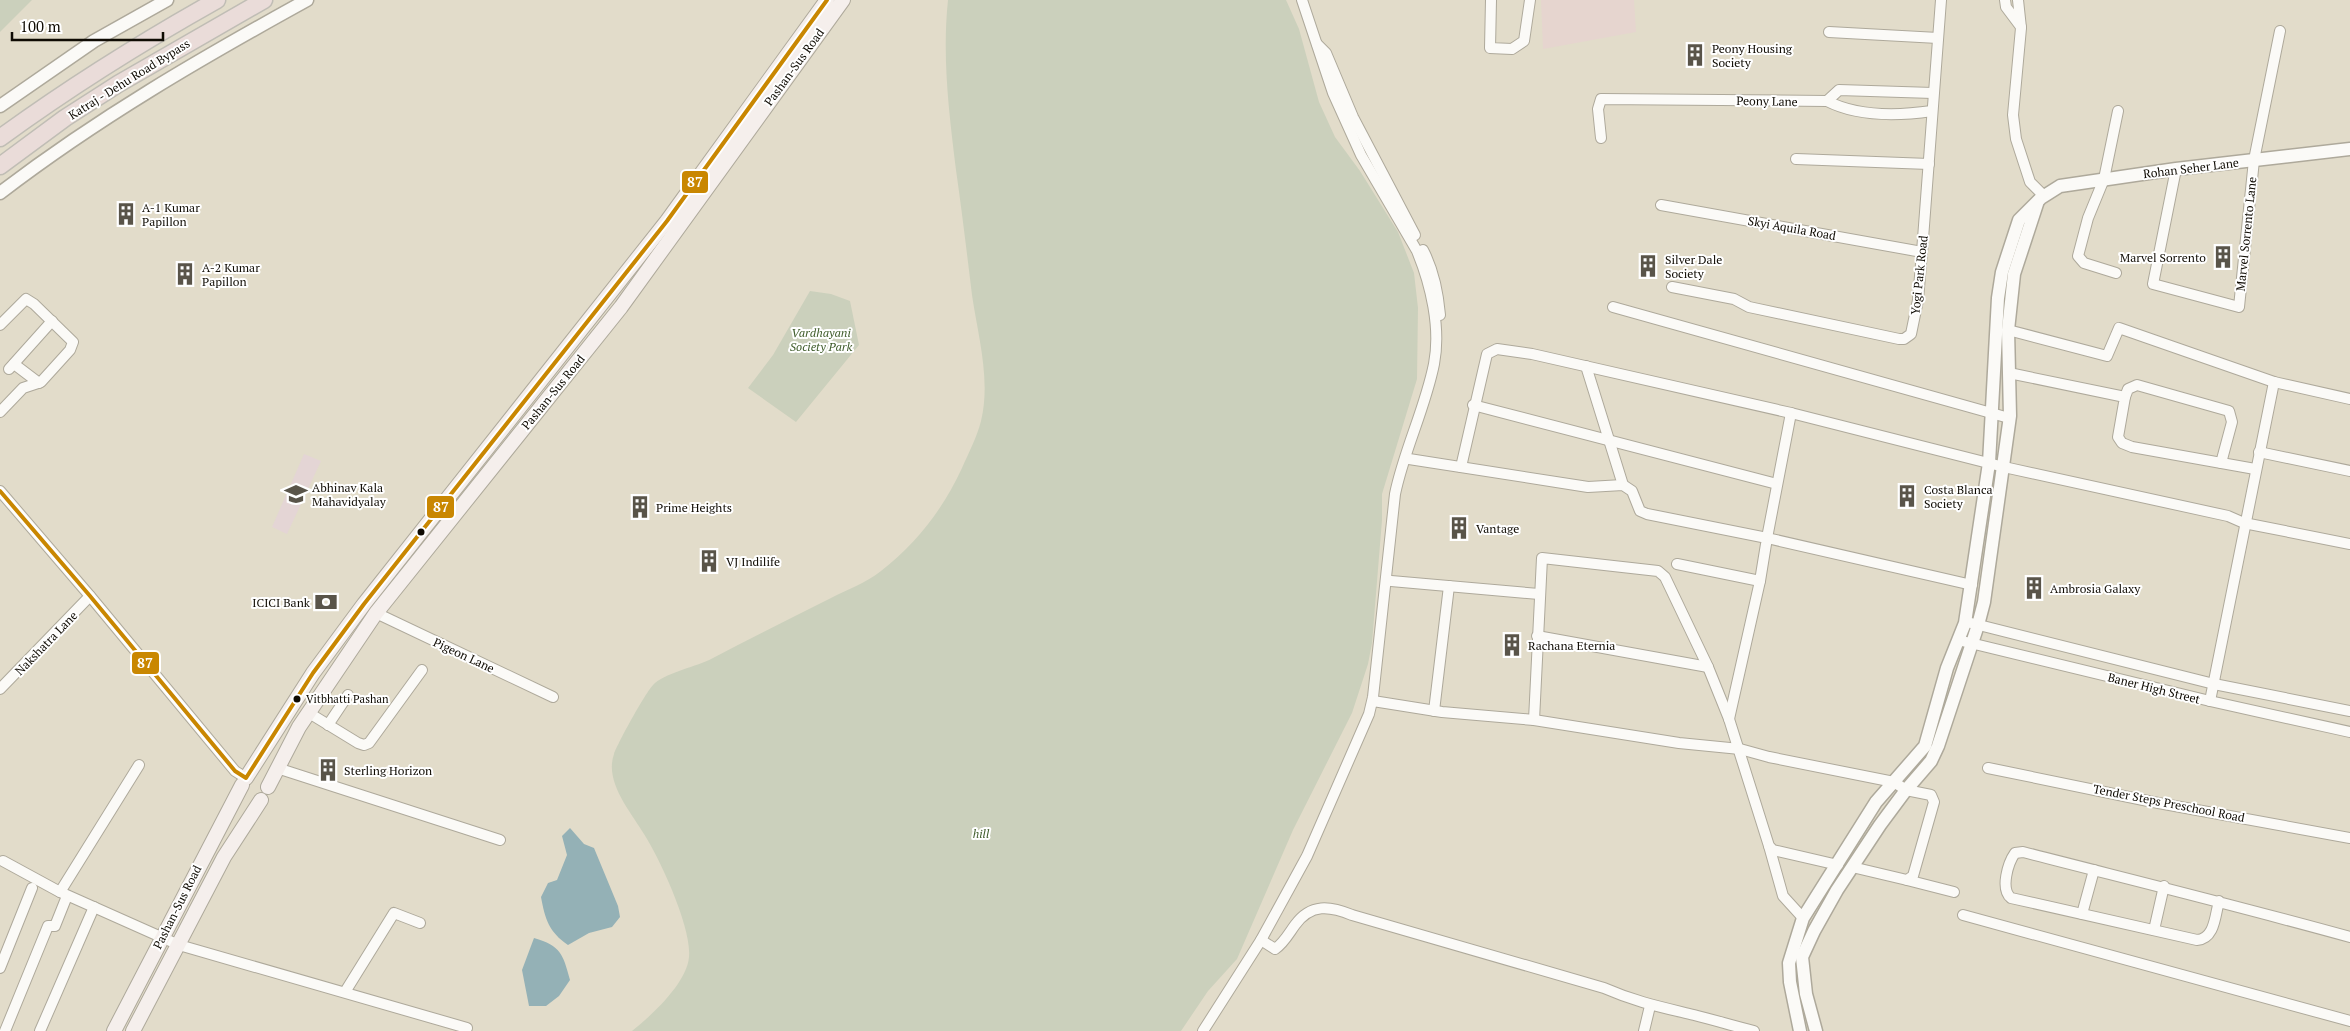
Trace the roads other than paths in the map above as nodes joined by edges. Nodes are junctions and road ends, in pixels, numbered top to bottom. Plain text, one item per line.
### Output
1 (167, 0) edge
2 (217, 0) edge
3 (264, 0) edge
4 (307, 0) edge
5 (827, 0) edge
6 (843, 0) edge
7 (1302, 0) edge
8 (1491, 0) edge
9 (1530, 0) edge
10 (1941, 0) edge
11 (2004, 0) edge
12 (2018, 0) edge
13 (2021, 28) junction
14 (2280, 31) dead end
15 (1829, 32) dead end
16 (1938, 38) junction
17 (1315, 42) junction
18 (1933, 93) junction
19 (1827, 101) junction
20 (0, 106) edge
21 (1932, 111) junction
22 (2118, 111) dead end
23 (0, 138) edge
24 (1601, 138) dead end
25 (2350, 149) edge
26 (1796, 159) dead end
27 (2254, 160) junction
28 (1929, 164) junction
29 (0, 166) edge
30 (2176, 169) junction
31 (2104, 180) junction
32 (0, 193) edge
33 (2041, 199) junction
34 (1661, 205) dead end
35 (1922, 252) junction
36 (2116, 273) dead end
37 (1672, 287) dead end
38 (607, 297) junction
39 (1613, 307) dead end
40 (624, 310) junction
41 (52, 321) junction
42 (0, 325) edge
43 (2008, 330) junction
44 (1586, 366) junction
45 (2009, 373) junction
46 (2274, 382) junction
47 (39, 383) junction
48 (2125, 397) junction
49 (2350, 399) edge
50 (1473, 405) junction
51 (0, 412) edge
52 (1791, 413) junction
53 (1993, 414) junction
54 (2010, 418) junction
55 (1608, 439) junction
56 (2259, 452) junction
57 (1409, 459) junction
58 (1989, 463) junction
59 (2221, 463) junction
60 (1461, 467) junction
61 (2004, 468) junction
62 (2255, 469) junction
63 (2350, 471) edge
64 (1777, 484) junction
65 (1623, 485) junction
66 (0, 491) edge
67 (2244, 523) junction
68 (1766, 538) junction
69 (2350, 544) edge
70 (1677, 564) dead end
71 (1391, 581) junction
72 (1760, 581) junction
73 (1449, 586) junction
74 (1972, 586) junction
75 (1539, 594) junction
76 (90, 596) junction
77 (376, 613) junction
78 (1965, 621) junction
79 (1978, 625) junction
80 (1537, 636) junction
81 (1958, 640) junction
82 (1972, 644) junction
83 (1708, 667) junction
84 (422, 670) dead end
85 (2214, 684) junction
86 (0, 689) edge
87 (348, 695) dead end
88 (552, 697) dead end
89 (1373, 699) junction
90 (2210, 701) junction
91 (1434, 711) junction
92 (2350, 711) edge
93 (309, 713) junction
94 (1946, 717) junction
95 (1729, 719) junction
96 (1534, 720) junction
97 (1932, 721) junction
98 (328, 725) junction
99 (2350, 732) edge
100 (1740, 749) junction
101 (139, 765) dead end
102 (278, 768) junction
103 (1988, 768) dead end
104 (241, 778) junction
105 (1894, 782) junction
106 (268, 787) junction
107 (1906, 790) junction
108 (261, 800) junction
109 (2350, 838) edge
110 (500, 840) dead end
111 (1769, 846) junction
112 (3, 861) dead end
113 (1838, 865) junction
114 (1852, 867) junction
115 (2094, 870) junction
116 (1908, 880) junction
117 (2164, 886) junction
118 (32, 888) dead end
119 (1954, 892) dead end
120 (63, 894) junction
121 (2219, 901) junction
122 (94, 907) junction
123 (2082, 914) junction
124 (1963, 915) dead end
125 (1803, 918) junction
126 (420, 922) dead end
127 (2154, 930) junction
128 (162, 937) junction
129 (2350, 937) edge
130 (1261, 940) junction
131 (179, 945) junction
132 (0, 968) edge
133 (344, 992) junction
134 (1650, 1006) junction
135 (2350, 1021) edge
136 (5, 1023) edge
137 (467, 1028) dead end
138 (40, 1031) edge
139 (114, 1031) edge
140 (133, 1031) edge
141 (1203, 1031) edge
142 (1644, 1031) edge
143 (1754, 1031) edge
144 (1800, 1031) edge
145 (1816, 1031) edge

1 - 20 street
2 - 23 highway, Katraj - Dehu Road Bypass
3 - 29 highway, Katraj - Dehu Road Bypass
4 - 32 street
5 - 38 main road, Pashan-Sus Road
6 - 40 main road, Pashan-Sus Road
7 - 17 street
8 - 9 street
10 - 16 street, Yogi Park Road
11 - 13 street
12 - 13 street
13 - 33 street
14 - 27 street, Marvel Sorrento Lane
15 - 16 street
16 - 18 street, Yogi Park Road
17 - 57 street
17 - 89 street
18 - 19 street
18 - 21 street, Yogi Park Road
19 - 21 street, Peony Lane
19 - 24 street, Peony Lane
21 - 28 street, Yogi Park Road
22 - 31 street
25 - 27 street, Rohan Seher Lane
26 - 28 street
27 - 30 street, Rohan Seher Lane
27 - 30 street, Marvel Sorrento Lane
28 - 35 street, Yogi Park Road
30 - 31 street, Rohan Seher Lane
31 - 33 street, Rohan Seher Lane
31 - 36 street
33 - 43 street
33 - 53 street, Rohan Seher Lane
34 - 35 street, Skyi Aquila Road
35 - 37 street, Yogi Park Road
38 - 40 street
38 - 104 main road, Pashan-Sus Road
39 - 53 street
40 - 77 main road, Pashan-Sus Road
41 - 42 street
41 - 47 street
41 - 47 street
43 - 45 street
43 - 46 street
44 - 50 street
44 - 52 street
44 - 55 street
45 - 48 street
45 - 54 street
46 - 49 street
46 - 56 street
47 - 51 street
48 - 59 street
48 - 59 street
50 - 55 street
50 - 60 street
52 - 58 street
52 - 64 street
53 - 54 street
53 - 58 street, Rohan Seher Lane
54 - 61 street
55 - 64 street
55 - 65 street
56 - 62 street
56 - 63 street
57 - 60 street
57 - 71 street
58 - 61 street
58 - 74 street, Rohan Seher Lane
59 - 62 street
60 - 65 street
61 - 67 street
61 - 79 street
62 - 67 street
64 - 68 street
65 - 68 street
66 - 76 street
67 - 69 street
67 - 85 street
68 - 72 street
68 - 74 street
70 - 72 street
71 - 73 street
71 - 89 street
72 - 95 street
73 - 75 street
73 - 91 street
74 - 78 street, Rohan Seher Lane
75 - 80 street
75 - 83 street
76 - 86 street, Nakshatra Lane
76 - 104 street
77 - 88 street, Pigeon Lane
77 - 93 main road, Pashan-Sus Road
78 - 79 street, Baner High Street
78 - 81 street, Rohan Seher Lane
79 - 82 street
79 - 85 street, Baner High Street
80 - 83 street
80 - 96 street
81 - 82 street, Baner High Street
81 - 97 street, Rohan Seher Lane
82 - 90 street, Baner High Street
82 - 94 street
83 - 95 street
84 - 98 street
85 - 90 street
85 - 92 street, Baner High Street
87 - 98 street
89 - 91 street
89 - 130 street
90 - 99 street, Baner High Street
91 - 96 street
93 - 98 street
93 - 102 main road, Pashan-Sus Road
94 - 97 street
94 - 107 street
95 - 100 street
96 - 100 street
97 - 105 street, Rohan Seher Lane
100 - 105 street
100 - 111 street
101 - 120 street
102 - 106 main road, Pashan-Sus Road
102 - 110 street
103 - 109 street, Tender Steps Preschool Road
104 - 106 main road
104 - 108 main road
104 - 128 main road, Pashan-Sus Road
105 - 107 street
105 - 113 street, Rohan Seher Lane
106 - 108 main road
107 - 114 street
107 - 116 street
108 - 131 main road, Pashan-Sus Road
111 - 113 street
111 - 125 street
112 - 120 street
113 - 125 street, Rohan Seher Lane
114 - 116 street
114 - 145 street
115 - 117 street
115 - 123 street
115 - 123 street
116 - 119 street
117 - 121 street
117 - 127 street
118 - 132 street
120 - 122 street
120 - 136 street
121 - 127 street
121 - 129 street
122 - 128 street
122 - 138 street
123 - 127 street
124 - 135 street
125 - 144 street, Rohan Seher Lane
126 - 133 street
128 - 131 street
128 - 139 main road, Pashan-Sus Road
130 - 134 street
130 - 141 street
131 - 133 street
131 - 140 main road, Pashan-Sus Road
133 - 137 street
134 - 142 street
134 - 143 street

